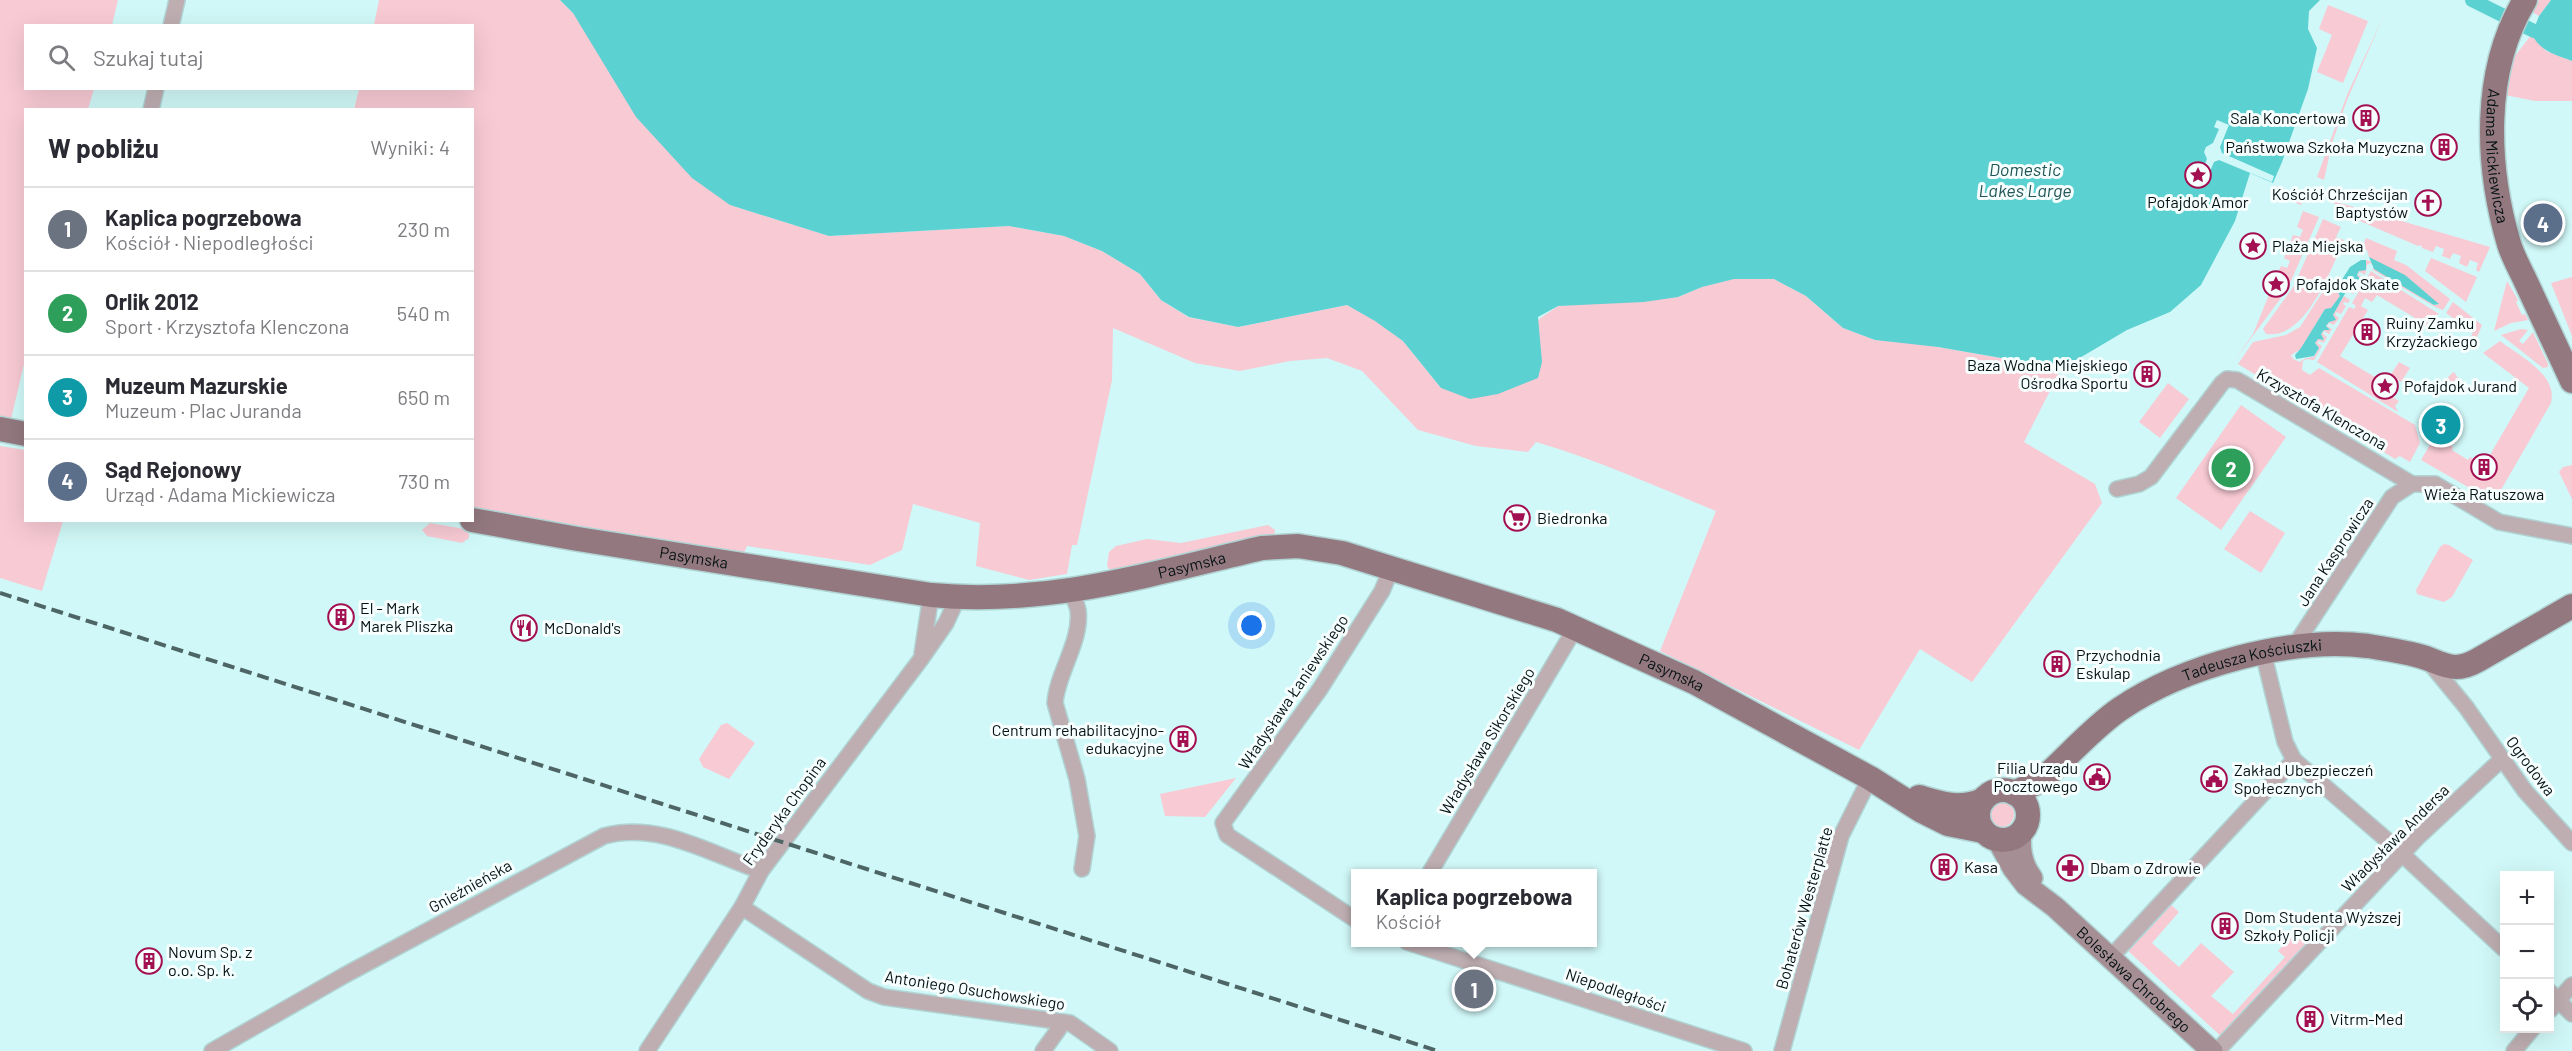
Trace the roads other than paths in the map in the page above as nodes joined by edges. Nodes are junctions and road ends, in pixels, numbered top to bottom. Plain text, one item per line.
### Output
1 (177, 0) edge
2 (2518, 14) edge
3 (171, 24) edge
4 (156, 90) edge
5 (151, 108) edge
6 (2572, 381) edge
7 (0, 429) edge
8 (24, 434) edge
9 (2412, 484) junction
10 (2117, 489) dead end
11 (474, 520) edge
12 (2572, 536) edge
13 (1392, 567) junction
14 (2572, 589) edge
15 (1071, 592) junction
16 (931, 595) junction
17 (958, 597) junction
18 (2572, 606) edge
19 (1574, 627) junction
20 (2300, 646) junction
21 (2263, 652) junction
22 (2427, 658) junction
23 (921, 659) junction
24 (2461, 667) junction
25 (2466, 707) junction
26 (2093, 733) junction
27 (2502, 759) junction
28 (2294, 760) junction
29 (1870, 778) junction
30 (2014, 793) junction
31 (1983, 800) junction
32 (2024, 823) junction
33 (1990, 835) junction
34 (2572, 843) edge
35 (2402, 854) junction
36 (1082, 869) dead end
37 (1431, 869) edge
38 (761, 871) junction
39 (742, 907) junction
40 (2055, 907) junction
41 (1351, 917) edge
42 (2500, 944) edge
43 (1423, 947) edge
44 (2110, 958) junction
45 (2572, 986) edge
46 (2554, 1000) edge
47 (2554, 1002) edge
48 (2572, 1014) edge
49 (1063, 1023) junction
50 (2530, 1033) edge
51 (212, 1051) edge
52 (647, 1051) edge
53 (1043, 1051) edge
54 (1110, 1051) edge
55 (1744, 1051) edge
56 (1782, 1051) edge
57 (2212, 1051) edge
58 (2217, 1051) edge
59 (2514, 1051) edge

1 - 3 street
2 - 6 main road, Adama Mickiewicza
4 - 5 street
7 - 8 main road
9 - 10 street, Krzysztofa Klenczona
9 - 12 street
9 - 20 street, Jana Kasprowicza
11 - 16 main road, Pasymska
13 - 15 main road, Pasymska
13 - 19 main road, Pasymska
13 - 41 street, Władysława Łaniewskiego
14 - 22 main road, Tadeusza Kościuszki
15 - 17 main road, Pasymska
15 - 36 street
16 - 17 main road, Pasymska
16 - 23 street, Fryderyka Chopina
17 - 23 street, Fryderyka Chopina
18 - 24 main road
19 - 29 main road, Pasymska
19 - 37 street, Władysława Sikorskiego
20 - 21 main road, Tadeusza Kościuszki
20 - 22 main road, Tadeusza Kościuszki
21 - 26 main road, Tadeusza Kościuszki
21 - 28 street
22 - 24 main road, Tadeusza Kościuszki
22 - 25 street, Ogrodowa
23 - 38 street, Fryderyka Chopina
24 - 25 street, Ogrodowa
25 - 27 street, Ogrodowa
26 - 30 main road, Tadeusza Kościuszki
26 - 32 main road, Tadeusza Kościuszki
27 - 34 street, Ogrodowa
27 - 35 street, Władysława Andersa
28 - 35 street
28 - 44 street
29 - 31 main road, Pasymska
29 - 33 main road, Pasymska
29 - 56 street, Bohaterów Westerplatte
30 - 31 main road
30 - 32 main road
31 - 33 main road
32 - 33 main road
32 - 40 street, Bolesława Chrobrego
33 - 40 street, Bolesława Chrobrego
35 - 42 street
35 - 58 street, Władysława Andersa
38 - 39 street, Fryderyka Chopina
38 - 51 street, Gnieźnieńska
39 - 49 street, Antoniego Osuchowskiego
39 - 52 street, Fryderyka Chopina
40 - 44 street, Bolesława Chrobrego
43 - 55 street, Niepodległości
44 - 57 street, Bolesława Chrobrego
45 - 46 street
47 - 48 street
49 - 53 street
49 - 54 street, Antoniego Osuchowskiego
50 - 59 street

